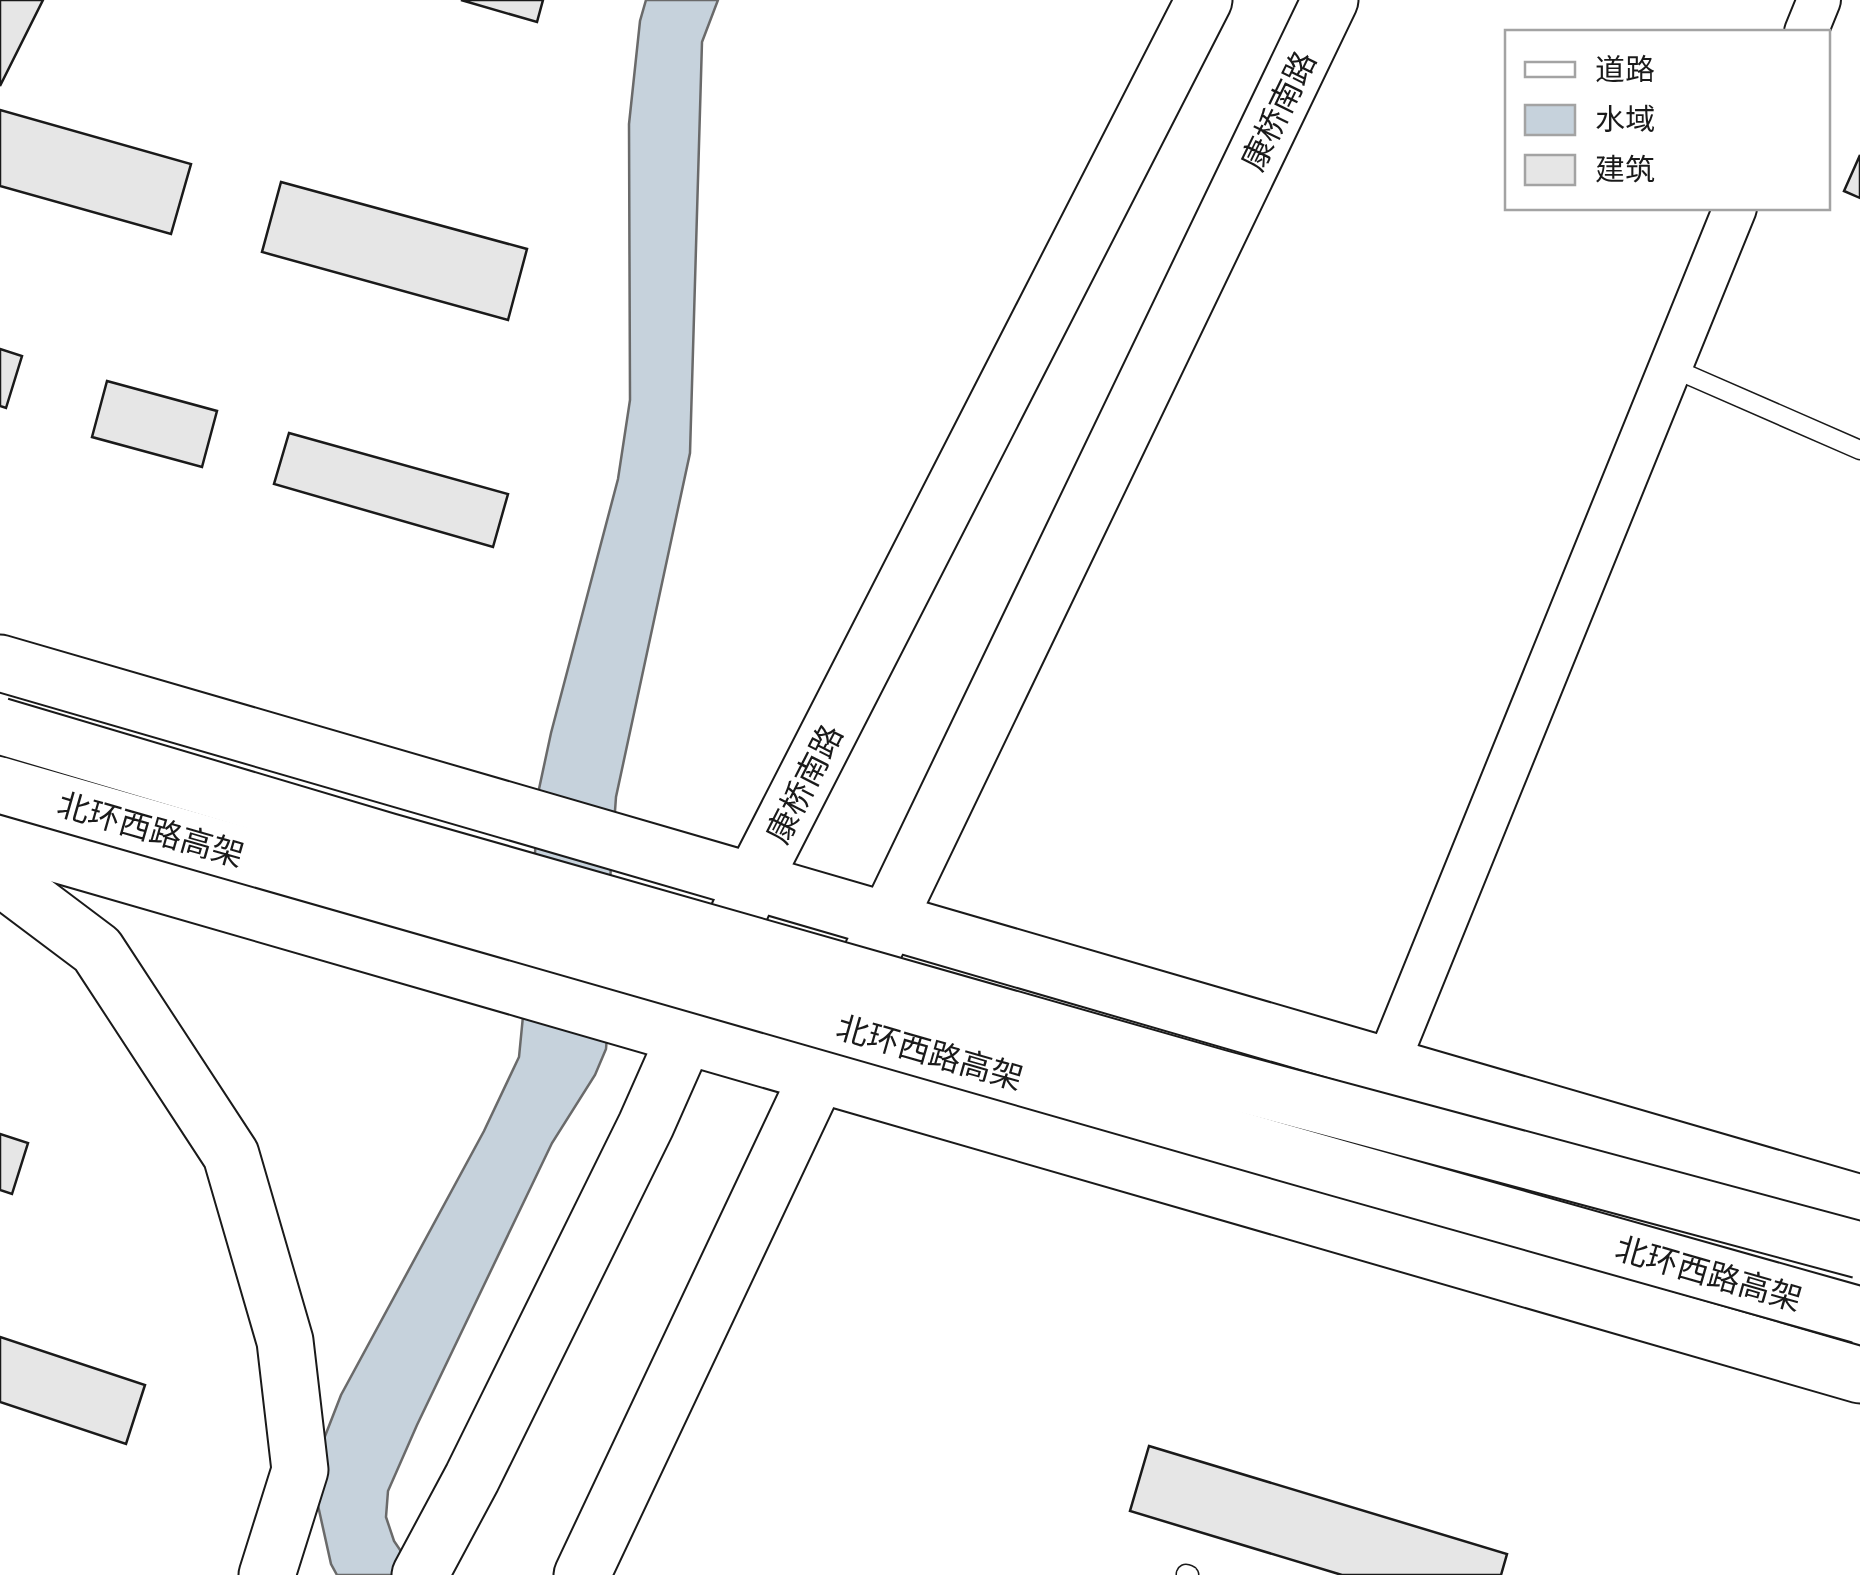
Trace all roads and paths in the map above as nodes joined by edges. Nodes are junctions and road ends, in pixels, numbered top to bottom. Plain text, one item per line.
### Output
1 (1204, 0) edge
2 (1330, 0) edge
3 (1819, 0) edge
4 (1807, 30) edge
5 (1734, 210) edge
6 (1670, 366) junction
7 (1860, 450) edge
8 (0, 662) edge
9 (0, 726) edge
10 (0, 784) edge
11 (0, 838) edge
12 (0, 877) edge
13 (753, 881) junction
14 (886, 920) junction
15 (686, 1037) junction
16 (1387, 1065) junction
17 (820, 1074) junction
18 (1860, 1202) edge
19 (1860, 1250) edge
20 (1860, 1315) edge
21 (1860, 1375) edge
22 (267, 1575) edge
23 (420, 1575) edge
24 (582, 1575) edge

1 - 13 main road, 康桥南路
2 - 14 main road, 康桥南路
3 - 4 street
5 - 6 street
6 - 7 lane
6 - 16 street
8 - 13 main road
9 - 19 main road, 北环西路高架, bridge
10 - 20 main road, 北环西路高架, bridge
11 - 15 main road
12 - 22 main road
13 - 14 main road
13 - 15 main road, 康桥南路
14 - 16 main road
14 - 17 main road, 康桥南路
15 - 17 main road
15 - 23 main road, 康桥南路
16 - 18 main road
17 - 21 main road
17 - 24 main road, 康桥南路

